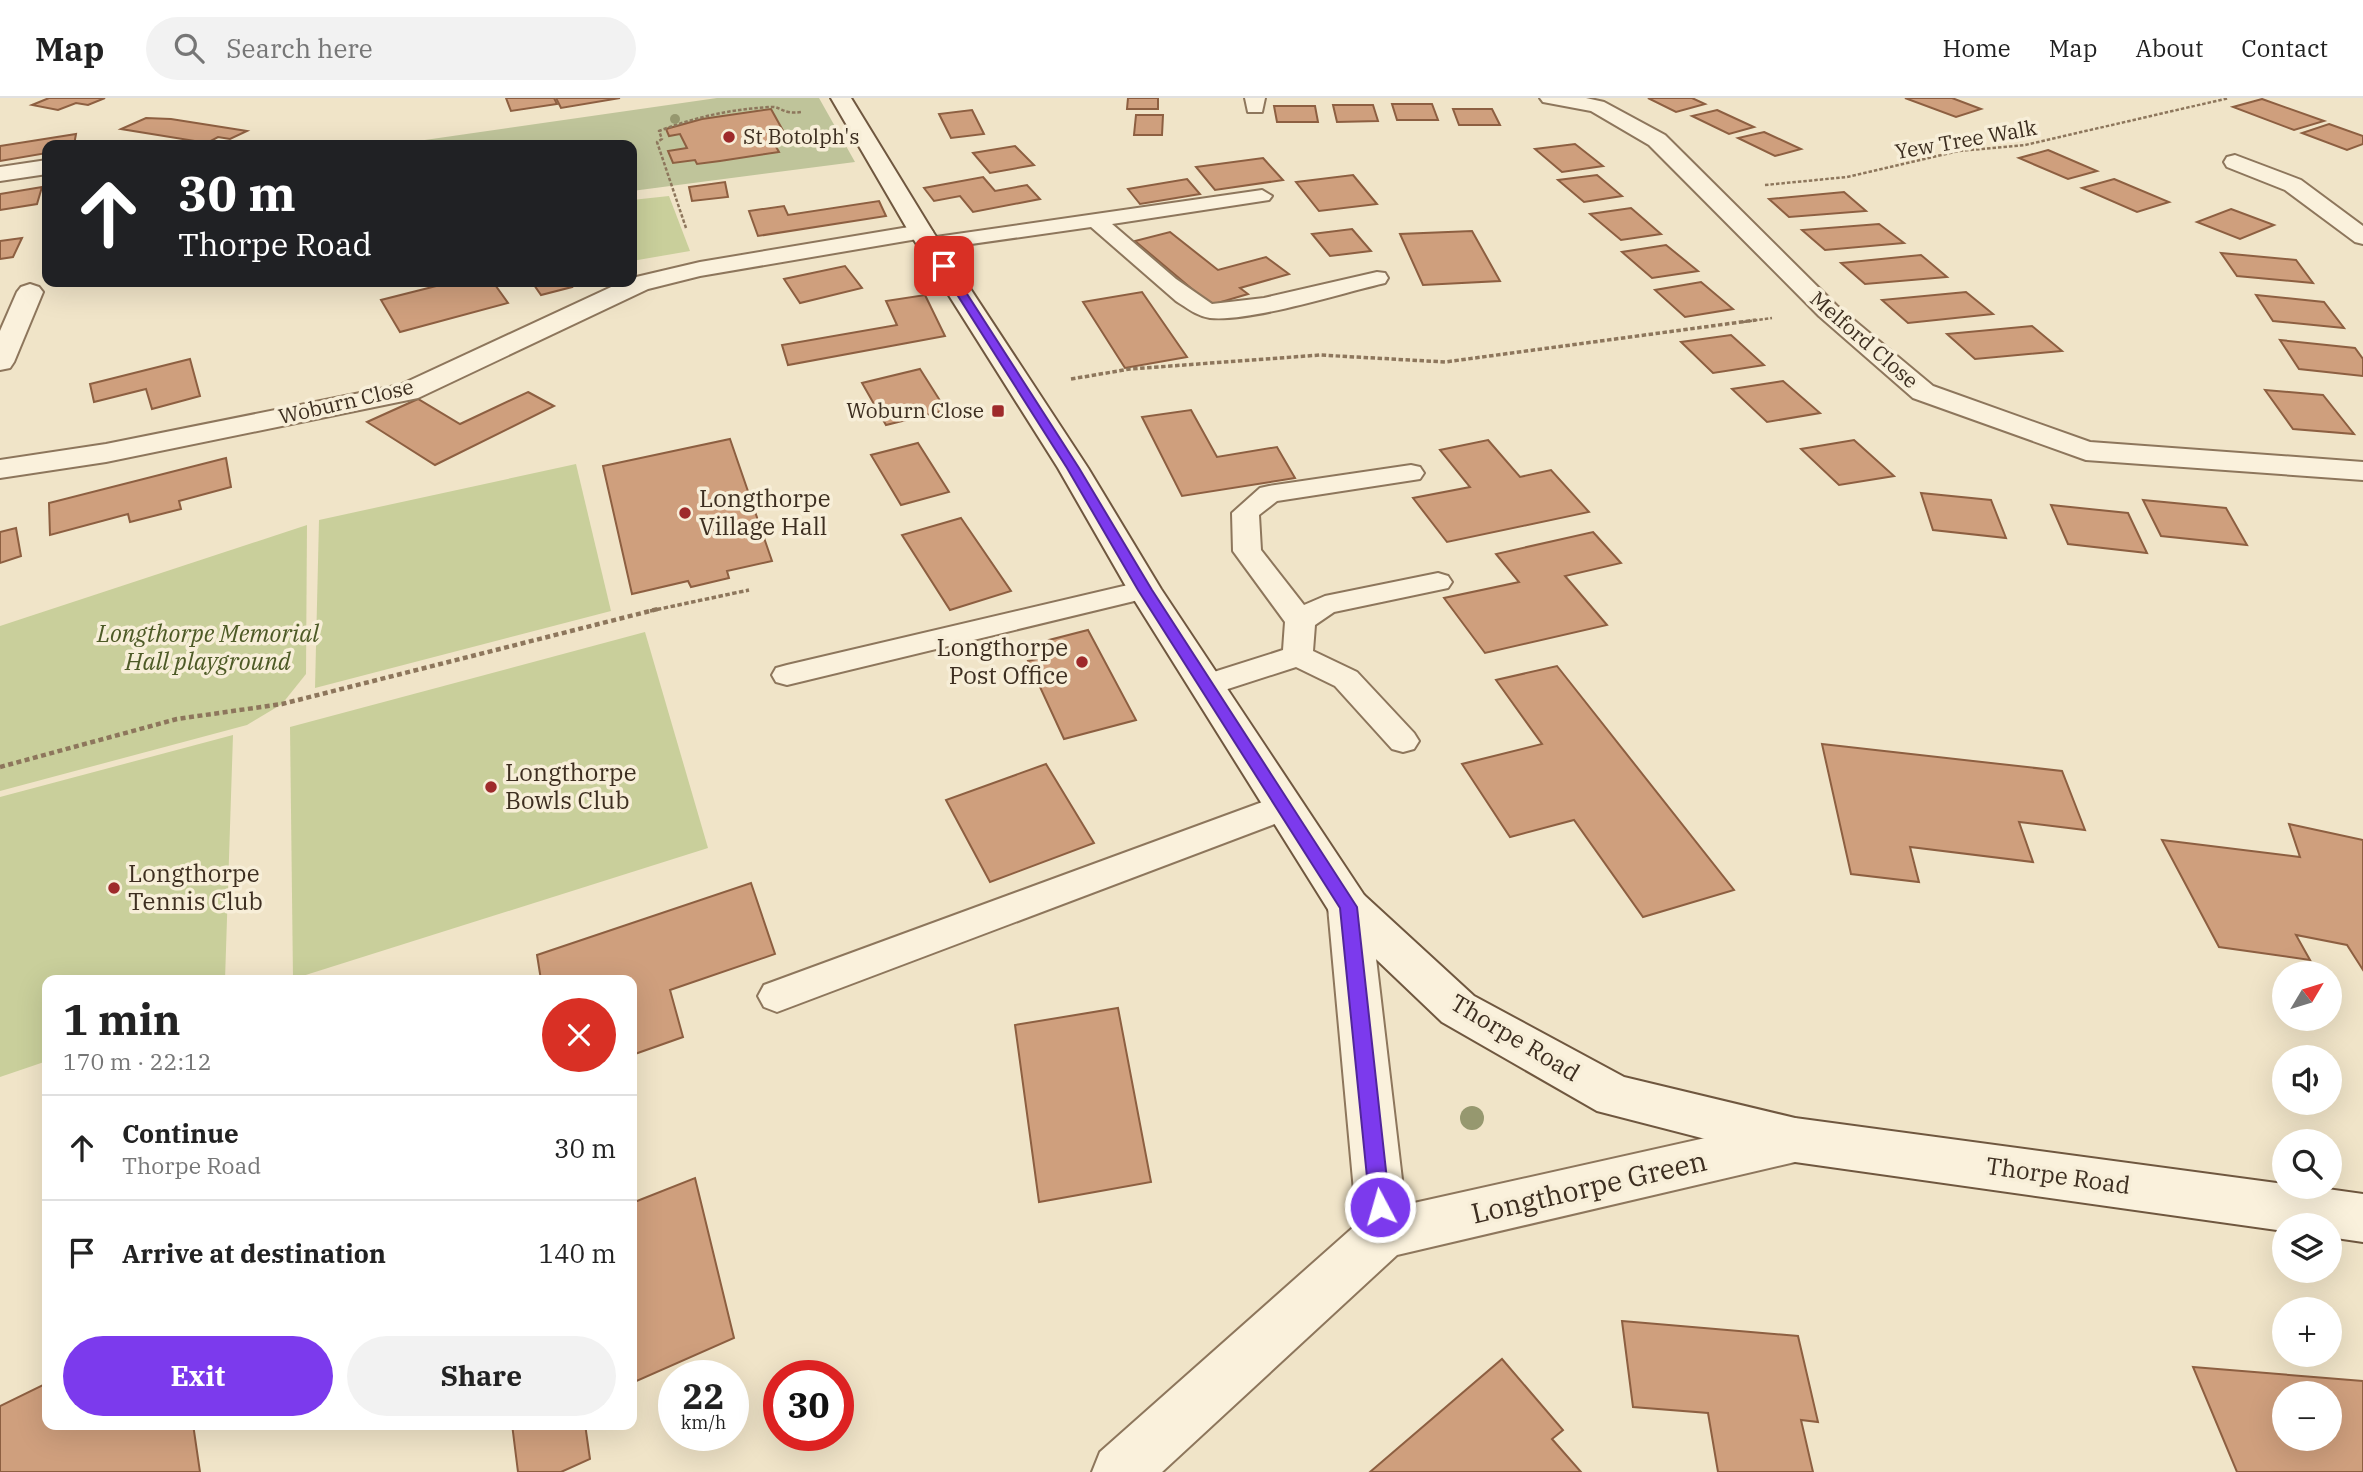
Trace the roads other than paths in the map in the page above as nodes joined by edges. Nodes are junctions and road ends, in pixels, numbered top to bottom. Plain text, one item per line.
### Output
1 (1550, 98) edge
2 (843, 101) edge
3 (2235, 162) dead end
4 (42, 168) edge
5 (0, 174) edge
6 (1262, 196) dead end
7 (1096, 220) junction
8 (2363, 237) edge
9 (925, 238) junction
10 (1377, 278) dead end
11 (637, 282) edge
12 (626, 287) edge
13 (30, 292) dead end
14 (0, 362) edge
15 (0, 469) edge
16 (2363, 471) edge
17 (1411, 473) dead end
18 (1437, 582) dead end
19 (1145, 590) junction
20 (1300, 621) junction
21 (1298, 656) junction
22 (787, 675) dead end
23 (1206, 685) junction
24 (1403, 741) dead end
25 (1284, 807) junction
26 (1349, 907) junction
27 (777, 996) dead end
28 (1795, 1140) junction
29 (2363, 1218) edge
30 (1383, 1234) junction
31 (1119, 1472) edge

1 - 16 street, Melford Close
2 - 9 street, Thorpe Road
3 - 8 street
4 - 5 street
6 - 7 lane
7 - 9 lane
7 - 10 lane
9 - 11 street, Woburn Close
9 - 19 street, Thorpe Road
12 - 15 street, Woburn Close
13 - 14 street
17 - 20 lane
18 - 20 lane
19 - 22 lane
19 - 23 street, Thorpe Road
20 - 21 lane
21 - 23 lane
21 - 24 lane
23 - 25 street, Thorpe Road
25 - 26 street, Thorpe Road
25 - 27 lane
26 - 28 street, Thorpe Road
26 - 30 street
28 - 29 street, Thorpe Road
28 - 30 street, Longthorpe Green
30 - 31 street, Longthorpe Green

